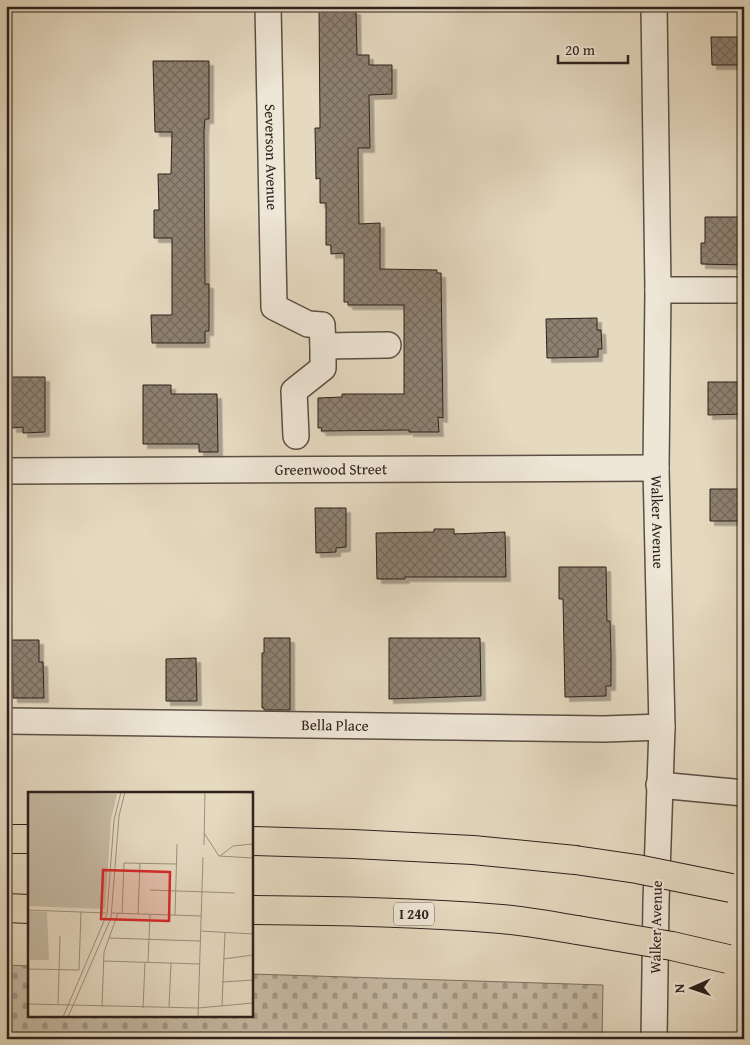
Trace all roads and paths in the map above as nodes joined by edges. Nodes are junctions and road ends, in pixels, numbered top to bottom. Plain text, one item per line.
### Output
1 (268, 6) edge
2 (654, 6) edge
3 (658, 290) junction
4 (744, 290) edge
5 (388, 345) dead end
6 (322, 346) junction
7 (296, 436) dead end
8 (656, 468) junction
9 (6, 471) edge
10 (6, 721) edge
11 (662, 727) junction
12 (659, 785) junction
13 (744, 793) edge
14 (6, 839) edge
15 (28, 839) edge
16 (252, 841) edge
17 (737, 890) edge
18 (6, 908) edge
19 (28, 909) edge
20 (252, 910) edge
21 (736, 961) edge
22 (654, 1039) edge

1 - 6 street, Severson Avenue
2 - 3 street, Walker Avenue
3 - 4 street
3 - 8 street, Walker Avenue
5 - 6 street
6 - 7 street
8 - 9 street, Greenwood Street
8 - 11 street, Walker Avenue
10 - 11 street, Bella Place
11 - 12 street, Walker Avenue
12 - 13 street
12 - 22 street, Walker Avenue
14 - 15 highway
16 - 17 highway, bridge
18 - 19 highway
20 - 21 highway, I 240, bridge

